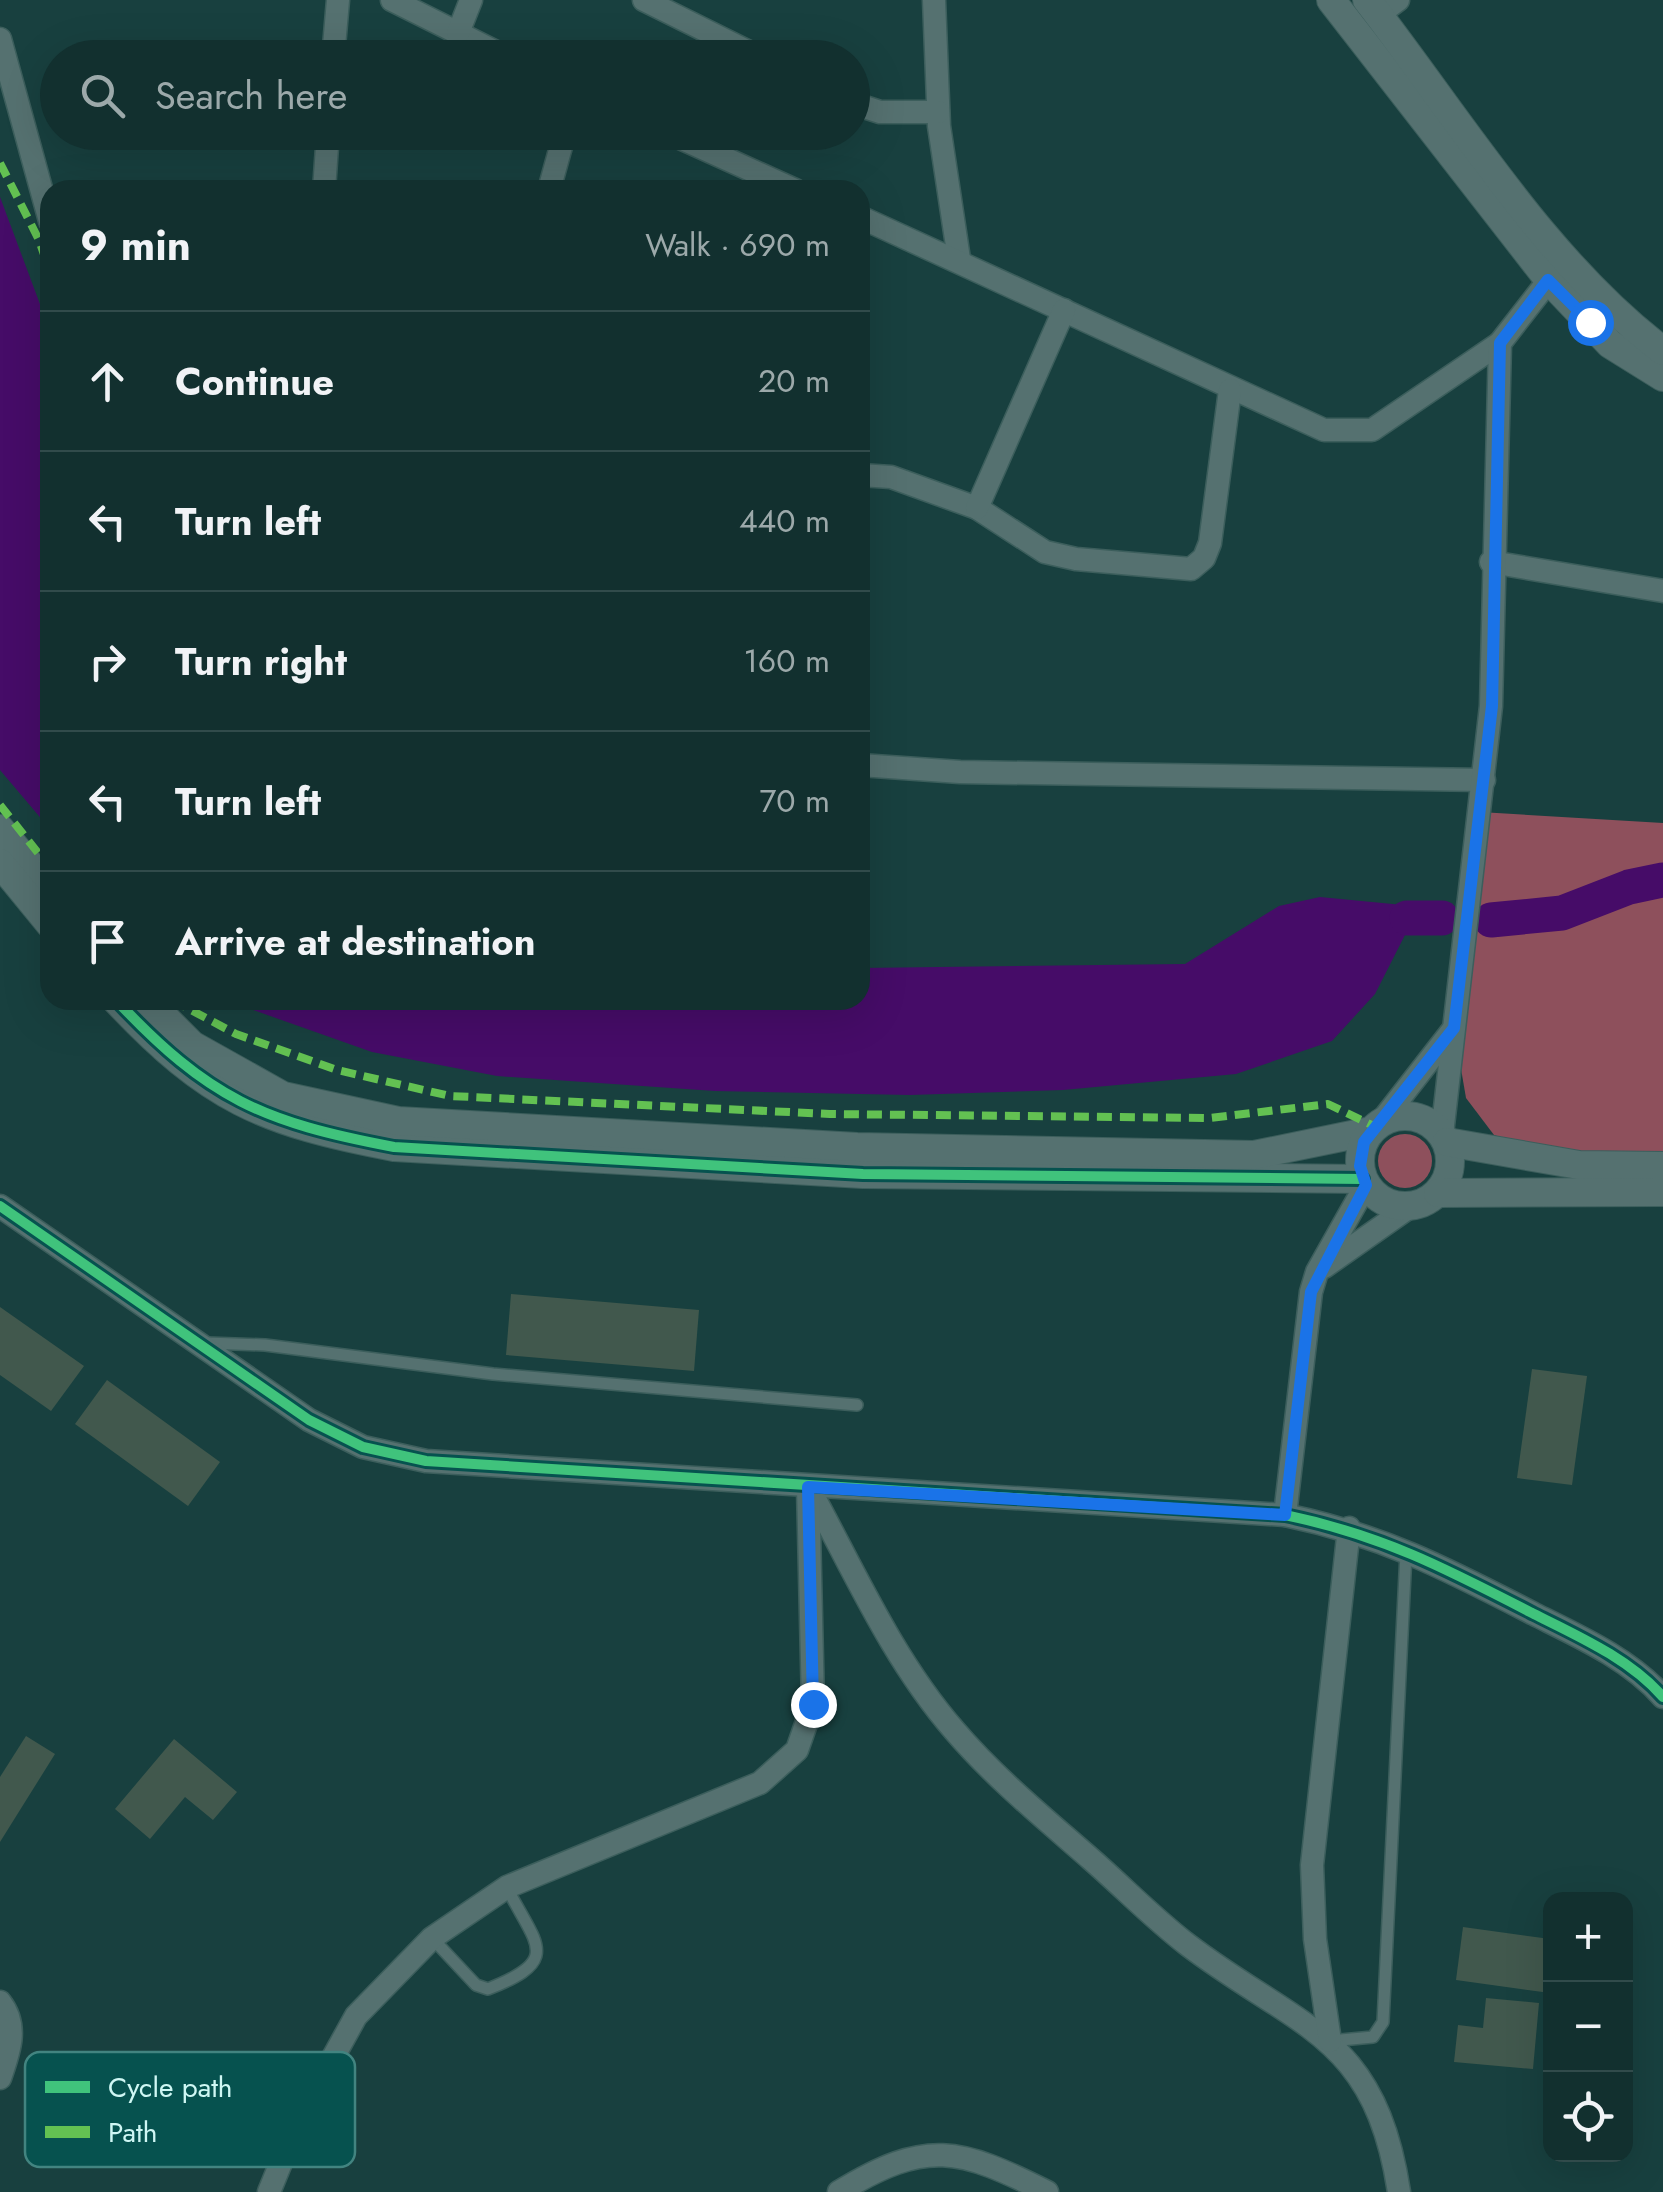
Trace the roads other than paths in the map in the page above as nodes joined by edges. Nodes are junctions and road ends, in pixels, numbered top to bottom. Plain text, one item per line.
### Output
1 (338, 0) edge
2 (392, 0) edge
3 (471, 0) edge
4 (644, 0) edge
5 (934, 0) edge
6 (1331, 0) edge
7 (1374, 12) edge
8 (458, 33) junction
9 (0, 39) edge
10 (335, 40) edge
11 (472, 40) edge
12 (725, 40) edge
13 (870, 108) edge
14 (938, 112) junction
15 (327, 150) edge
16 (560, 150) edge
17 (706, 150) edge
18 (325, 180) edge
19 (552, 180) edge
20 (772, 180) edge
21 (40, 185) edge
22 (870, 221) edge
23 (959, 258) junction
24 (1548, 280) junction
25 (1064, 310) junction
26 (1500, 343) junction
27 (1663, 351) edge
28 (1663, 377) edge
29 (1230, 390) junction
30 (870, 476) edge
31 (977, 508) junction
32 (1492, 562) junction
33 (1663, 590) edge
34 (870, 766) edge
35 (1484, 780) junction
36 (0, 829) edge
37 (0, 863) edge
38 (40, 878) edge
39 (40, 912) edge
40 (127, 1010) edge
41 (157, 1010) edge
42 (1454, 1028) junction
43 (1376, 1127) junction
44 (1444, 1138) junction
45 (1663, 1166) edge
46 (1364, 1182) junction
47 (1438, 1192) junction
48 (1663, 1192) edge
49 (0, 1206) edge
50 (1411, 1206) junction
51 (1317, 1272) junction
52 (198, 1343) junction
53 (856, 1404) dead end
54 (808, 1487) junction
55 (1285, 1515) junction
56 (1349, 1528) junction
57 (1406, 1548) junction
58 (1663, 1697) edge
59 (506, 1887) junction
60 (432, 1938) junction
61 (0, 2002) edge
62 (1330, 2040) junction
63 (336, 2052) edge
64 (0, 2078) edge
65 (279, 2167) edge
66 (1008, 2183) edge
67 (268, 2192) edge
68 (839, 2192) edge
69 (1048, 2192) edge
70 (1400, 2192) edge

1 - 10 street
2 - 8 street
3 - 8 street
4 - 12 street
5 - 14 street
6 - 7 street
7 - 24 street
7 - 27 street
8 - 11 street
9 - 21 street
13 - 14 street
14 - 23 street
15 - 18 street
16 - 19 street
17 - 20 street
22 - 23 street
23 - 25 street
24 - 26 street
24 - 28 street
25 - 29 street
25 - 31 street
26 - 29 street
26 - 32 street
29 - 31 street
30 - 31 street
32 - 33 street
32 - 35 street
34 - 35 street
35 - 42 street
36 - 38 street
37 - 39 street
40 - 46 street
41 - 43 street
42 - 43 street
42 - 44 street
43 - 44 street
43 - 46 street
44 - 45 street
44 - 47 street
46 - 50 street
46 - 51 street
47 - 48 street
47 - 50 street
49 - 52 street
50 - 51 street
51 - 55 street
52 - 53 lane
52 - 54 street
54 - 55 street
54 - 59 street
54 - 62 street
55 - 56 street
56 - 57 street
56 - 62 street
57 - 58 street
57 - 62 lane
59 - 60 street
59 - 60 lane
60 - 63 street
61 - 64 street
62 - 70 street
65 - 67 street
66 - 68 street
66 - 69 street

